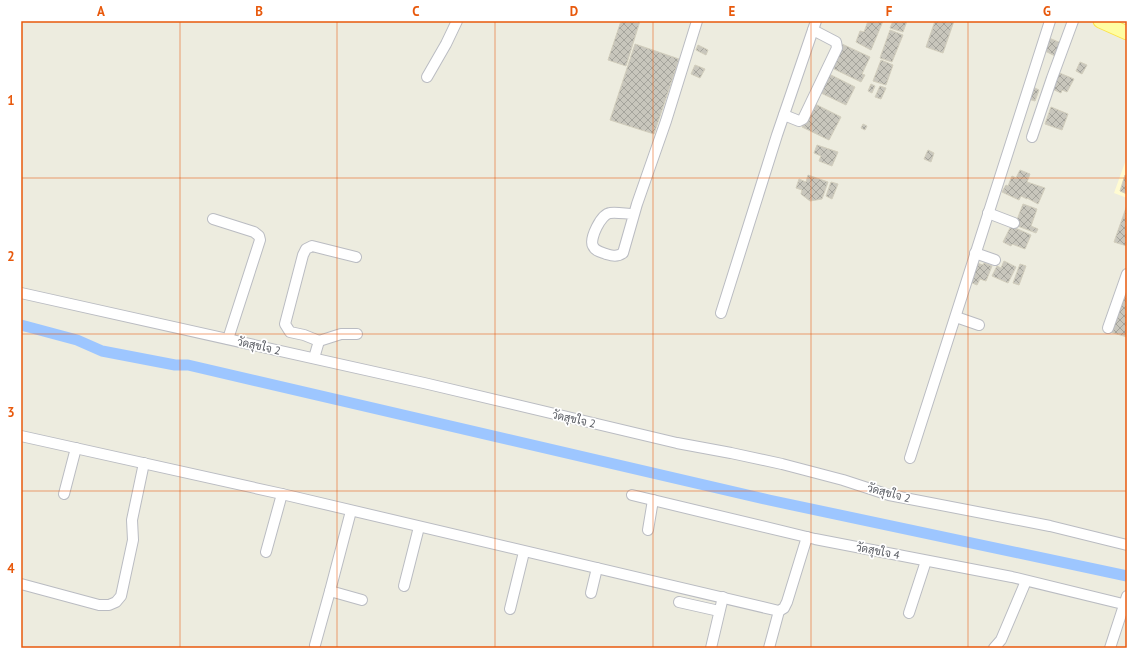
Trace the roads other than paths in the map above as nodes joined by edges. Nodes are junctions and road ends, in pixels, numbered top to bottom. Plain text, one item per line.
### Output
1 (456, 21) edge
2 (697, 21) edge
3 (1050, 21) edge
4 (1073, 21) edge
5 (1100, 21) edge
6 (814, 25) edge
7 (1127, 33) edge
8 (428, 77) dead end
9 (784, 115) junction
10 (1032, 137) dead end
11 (988, 213) junction
12 (634, 214) junction
13 (212, 219) dead end
14 (1014, 223) dead end
15 (975, 253) junction
16 (356, 257) dead end
17 (994, 260) dead end
18 (1127, 274) edge
19 (21, 293) edge
20 (721, 313) dead end
21 (956, 317) junction
22 (979, 326) dead end
23 (1108, 328) dead end
24 (357, 334) dead end
25 (228, 339) junction
26 (319, 341) junction
27 (314, 358) junction
28 (21, 436) edge
29 (76, 448) junction
30 (910, 458) dead end
31 (144, 463) junction
32 (64, 494) dead end
33 (282, 494) junction
34 (632, 495) dead end
35 (653, 500) junction
36 (351, 511) junction
37 (419, 527) junction
38 (648, 530) dead end
39 (807, 537) junction
40 (1127, 545) edge
41 (266, 552) dead end
42 (524, 552) junction
43 (926, 560) junction
44 (597, 568) junction
45 (1026, 581) junction
46 (21, 584) edge
47 (404, 586) dead end
48 (330, 592) junction
49 (590, 594) dead end
50 (723, 597) junction
51 (362, 600) dead end
52 (679, 602) dead end
53 (1126, 602) edge
54 (510, 609) dead end
55 (720, 611) junction
56 (779, 611) junction
57 (909, 613) dead end
58 (315, 645) dead end
59 (711, 648) edge
60 (769, 648) edge
61 (994, 648) edge
62 (1110, 648) edge

1 - 8 street
2 - 12 street
3 - 11 street
4 - 10 street
5 - 7 main road
6 - 9 street
6 - 9 street
9 - 20 street
11 - 14 street
11 - 15 street
12 - 12 street
13 - 25 street
15 - 17 street
15 - 21 street
16 - 26 street
18 - 23 street
19 - 25 street, วัดสุขใจ 2
21 - 22 street
21 - 30 street
24 - 26 street
25 - 27 street, วัดสุขใจ 2
26 - 27 street
27 - 40 street, วัดสุขใจ 2
28 - 29 street
29 - 31 street
29 - 32 street
31 - 33 street
31 - 46 street
33 - 36 street
33 - 41 street
34 - 35 street, วัดสุขใจ 4
35 - 38 street
35 - 39 street, วัดสุขใจ 4
36 - 37 street
36 - 48 street
37 - 42 street
37 - 47 street
39 - 43 street, วัดสุขใจ 4
39 - 56 street
42 - 44 street
42 - 54 street
43 - 45 street, วัดสุขใจ 4
43 - 57 street
44 - 49 street
44 - 50 street
45 - 53 street, วัดสุขใจ 4
45 - 61 street
48 - 51 street
48 - 58 street
50 - 55 street
50 - 56 street
52 - 55 street
53 - 62 street
55 - 59 street
56 - 60 street

